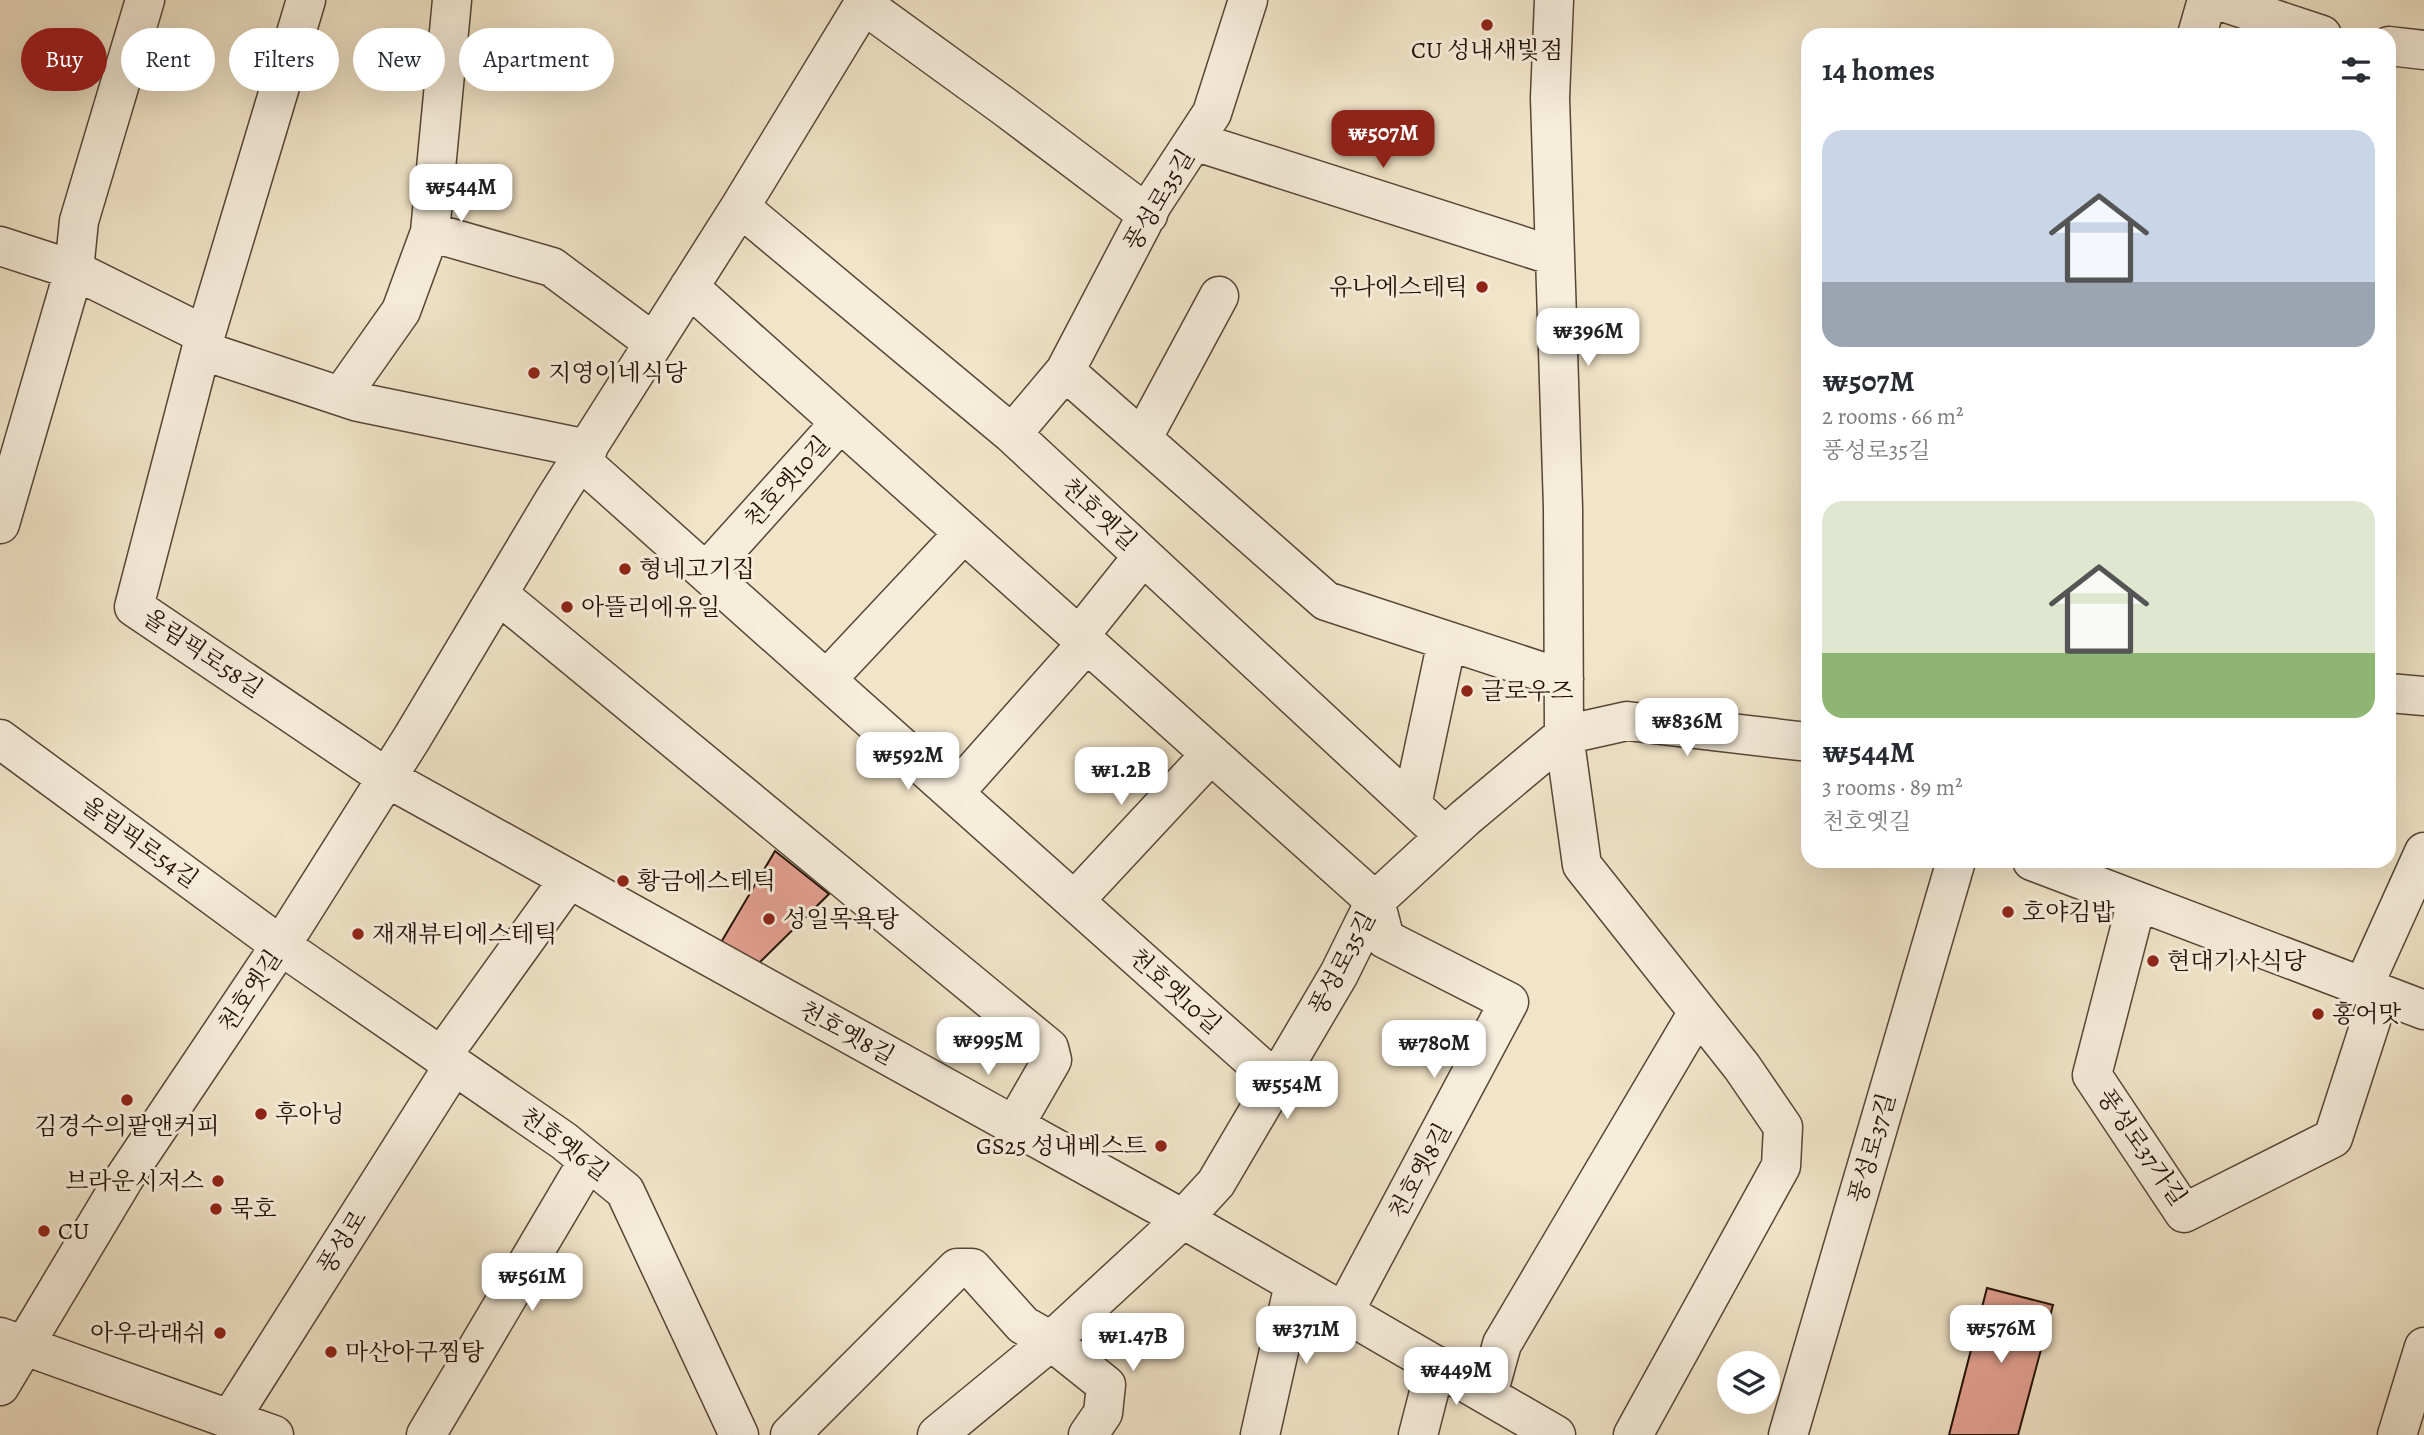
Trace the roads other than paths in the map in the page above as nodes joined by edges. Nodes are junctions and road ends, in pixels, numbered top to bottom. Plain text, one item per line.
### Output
1 (145, 0) edge
2 (306, 0) edge
3 (452, 0) edge
4 (1248, 0) edge
5 (1554, 0) edge
6 (2207, 0) edge
7 (2217, 0) edge
8 (865, 2) edge
9 (2199, 28) edge
10 (2301, 28) edge
11 (2396, 47) edge
12 (2424, 50) edge
13 (1194, 141) junction
14 (740, 207) junction
15 (1148, 215) junction
16 (430, 232) junction
17 (0, 246) edge
18 (1554, 256) junction
19 (74, 270) junction
20 (689, 287) junction
21 (1219, 296) dead end
22 (203, 343) junction
23 (654, 343) junction
24 (1065, 371) junction
25 (341, 396) junction
26 (840, 422) junction
27 (1013, 434) junction
28 (1142, 439) junction
29 (584, 455) junction
30 (0, 524) edge
31 (964, 533) junction
32 (1143, 556) junction
33 (706, 572) junction
34 (498, 594) junction
35 (1083, 639) junction
36 (1447, 641) junction
37 (827, 679) junction
38 (1564, 679) junction
39 (2396, 694) edge
40 (2424, 696) edge
41 (1564, 735) junction
42 (0, 740) edge
43 (1801, 741) edge
44 (1211, 754) junction
45 (387, 778) junction
46 (954, 793) junction
47 (1412, 805) junction
48 (1445, 836) junction
49 (2424, 852) edge
50 (1954, 868) edge
51 (2050, 868) edge
52 (569, 879) junction
53 (1074, 901) junction
54 (1375, 901) junction
55 (2137, 901) junction
56 (280, 946) junction
57 (2372, 990) junction
58 (2424, 1010) edge
59 (1698, 1012) junction
60 (447, 1061) junction
61 (1276, 1081) junction
62 (1014, 1126) junction
63 (588, 1161) junction
64 (1183, 1219) junction
65 (1294, 1284) junction
66 (1344, 1312) junction
67 (11, 1341) edge
68 (1051, 1341) junction
69 (2424, 1346) edge
70 (1436, 1365) junction
71 (0, 1386) edge
72 (1488, 1394) junction
73 (230, 1419) junction
74 (2407, 1427) edge
75 (274, 1435) edge
76 (426, 1435) edge
77 (739, 1435) edge
78 (790, 1435) edge
79 (937, 1435) edge
80 (1088, 1435) edge
81 (1260, 1435) edge
82 (1419, 1435) edge
83 (1556, 1435) edge
84 (1633, 1435) edge
85 (1788, 1435) edge

1 - 19 street
2 - 22 street, 올림픽로58길
3 - 16 street
4 - 13 street
5 - 18 street
6 - 9 street
7 - 10 street
8 - 14 street, 천호옛길
8 - 15 street, 천호옛길
11 - 12 street
13 - 15 street, 풍성로35길
13 - 18 street, 풍성로35길
14 - 20 street, 천호옛길
14 - 27 street, 천호옛길
15 - 24 street, 풍성로35길
16 - 23 street
16 - 25 street
17 - 19 street
18 - 38 street
19 - 22 street
19 - 30 street
20 - 23 street, 천호옛길
20 - 26 street
21 - 28 street
22 - 25 street
22 - 45 street, 올림픽로58길
23 - 29 street, 천호옛길
24 - 27 street, 풍성로35길
24 - 28 street
25 - 29 street
26 - 31 street
26 - 33 street, 천호옛10길
27 - 32 street, 천호옛길
28 - 36 street
29 - 33 street, 천호옛10길
29 - 34 street, 천호옛길
31 - 35 street
31 - 37 street
32 - 35 street
32 - 47 street, 천호옛길
33 - 37 street, 천호옛10길
34 - 45 street, 천호옛길
34 - 62 street
35 - 44 street
35 - 46 street
36 - 38 street
36 - 47 street
37 - 46 street, 천호옛10길
38 - 41 street
39 - 40 street
41 - 43 street
41 - 48 street, 풍성로35길
41 - 59 street
42 - 56 street, 올림픽로54길
44 - 53 street
44 - 54 street
45 - 52 street, 천호옛8길
45 - 56 street, 천호옛길
46 - 53 street, 천호옛10길
47 - 48 street, 천호옛길
48 - 54 street, 풍성로35길
49 - 57 street, 풍성로37가길
50 - 85 street, 풍성로37길
51 - 55 street
52 - 60 street
52 - 62 street, 천호옛8길
53 - 61 street, 천호옛10길
54 - 61 street, 풍성로35길
54 - 66 street, 천호옛8길
55 - 57 street
55 - 57 street, 풍성로37가길
56 - 60 street, 천호옛6길
56 - 67 street, 천호옛길
57 - 58 street
59 - 72 street
59 - 84 street
60 - 63 street, 천호옛6길
60 - 73 street, 풍성로
61 - 64 street, 풍성로35길
62 - 64 street, 천호옛8길
63 - 76 street
63 - 77 street, 천호옛6길
64 - 65 street, 천호옛8길
64 - 68 street, 풍성로35길
65 - 66 street, 천호옛8길
65 - 81 street
66 - 70 street, 천호옛8길
67 - 71 street, 천호옛길
67 - 73 street
68 - 78 street
68 - 79 street, 풍성로35길
68 - 80 street
69 - 74 street
70 - 72 street, 천호옛8길
70 - 82 street
72 - 83 street, 천호옛8길
73 - 75 street

